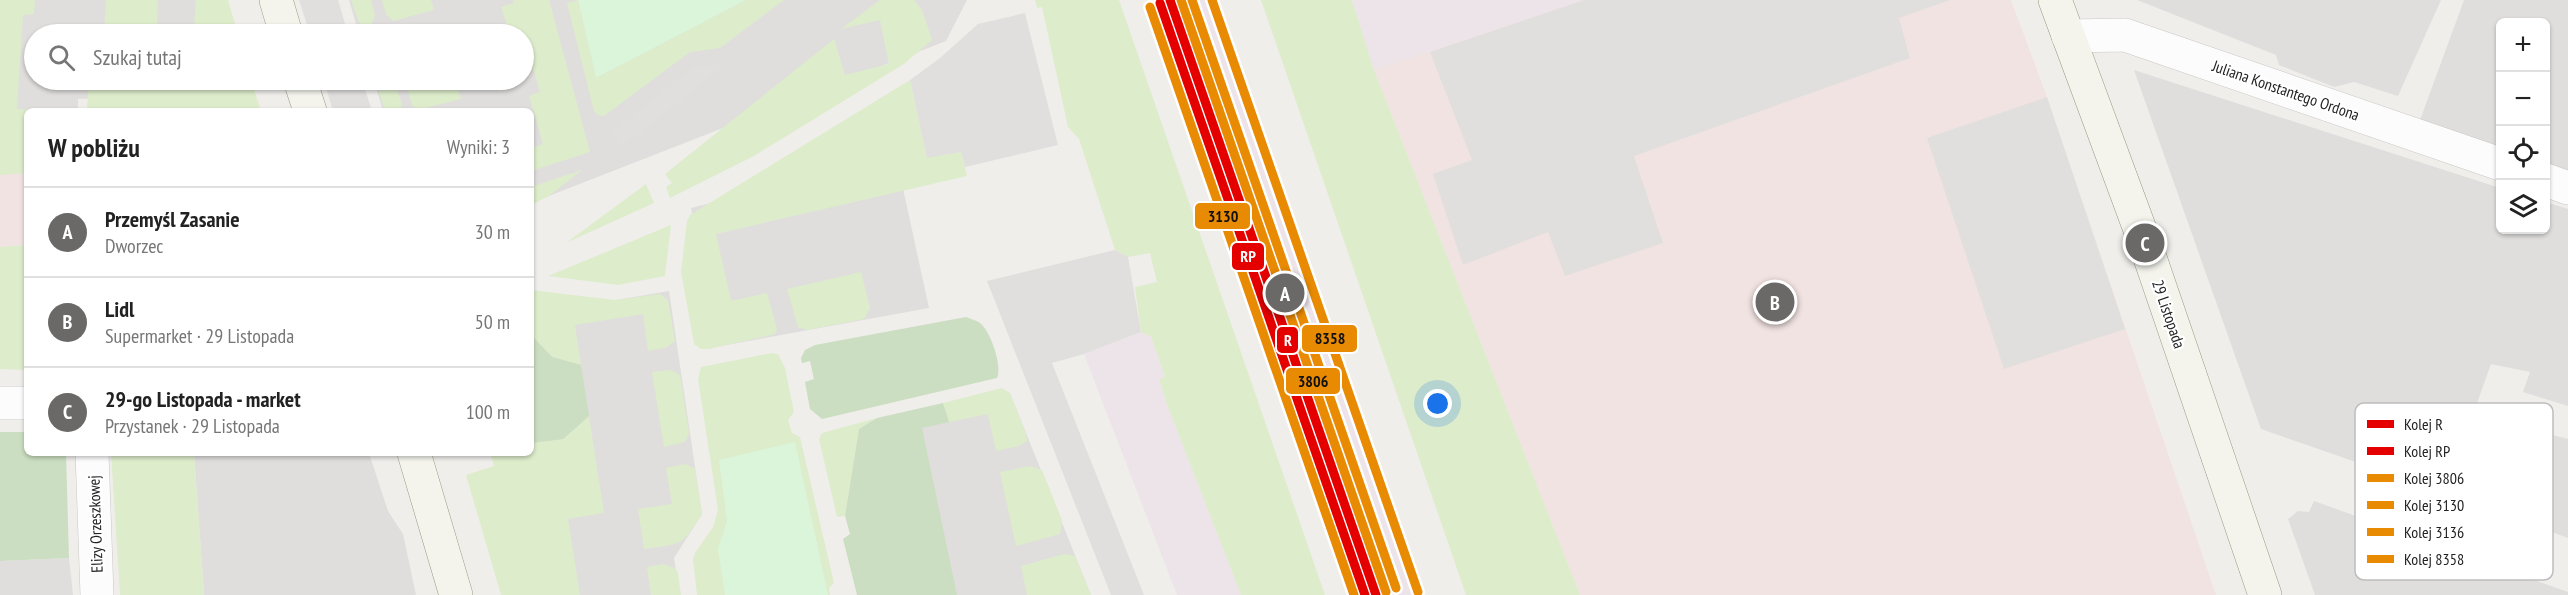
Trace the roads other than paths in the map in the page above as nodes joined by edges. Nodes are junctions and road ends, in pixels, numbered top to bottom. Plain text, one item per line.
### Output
1 (276, 0) edge
2 (2055, 0) edge
3 (283, 24) edge
4 (2068, 36) junction
5 (303, 90) edge
6 (309, 108) edge
7 (2496, 163) edge
8 (2550, 181) edge
9 (2568, 188) edge
10 (0, 403) edge
11 (24, 403) edge
12 (92, 456) edge
13 (415, 456) edge
14 (97, 595) edge
15 (456, 595) edge
16 (2265, 595) edge

1 - 3 street
2 - 4 street, 29 Listopada
4 - 7 street, Juliana Konstantego Ordona
4 - 16 street, 29 Listopada
5 - 6 street
8 - 9 street
10 - 11 street
12 - 14 street, Elizy Orzeszkowej
13 - 15 street

